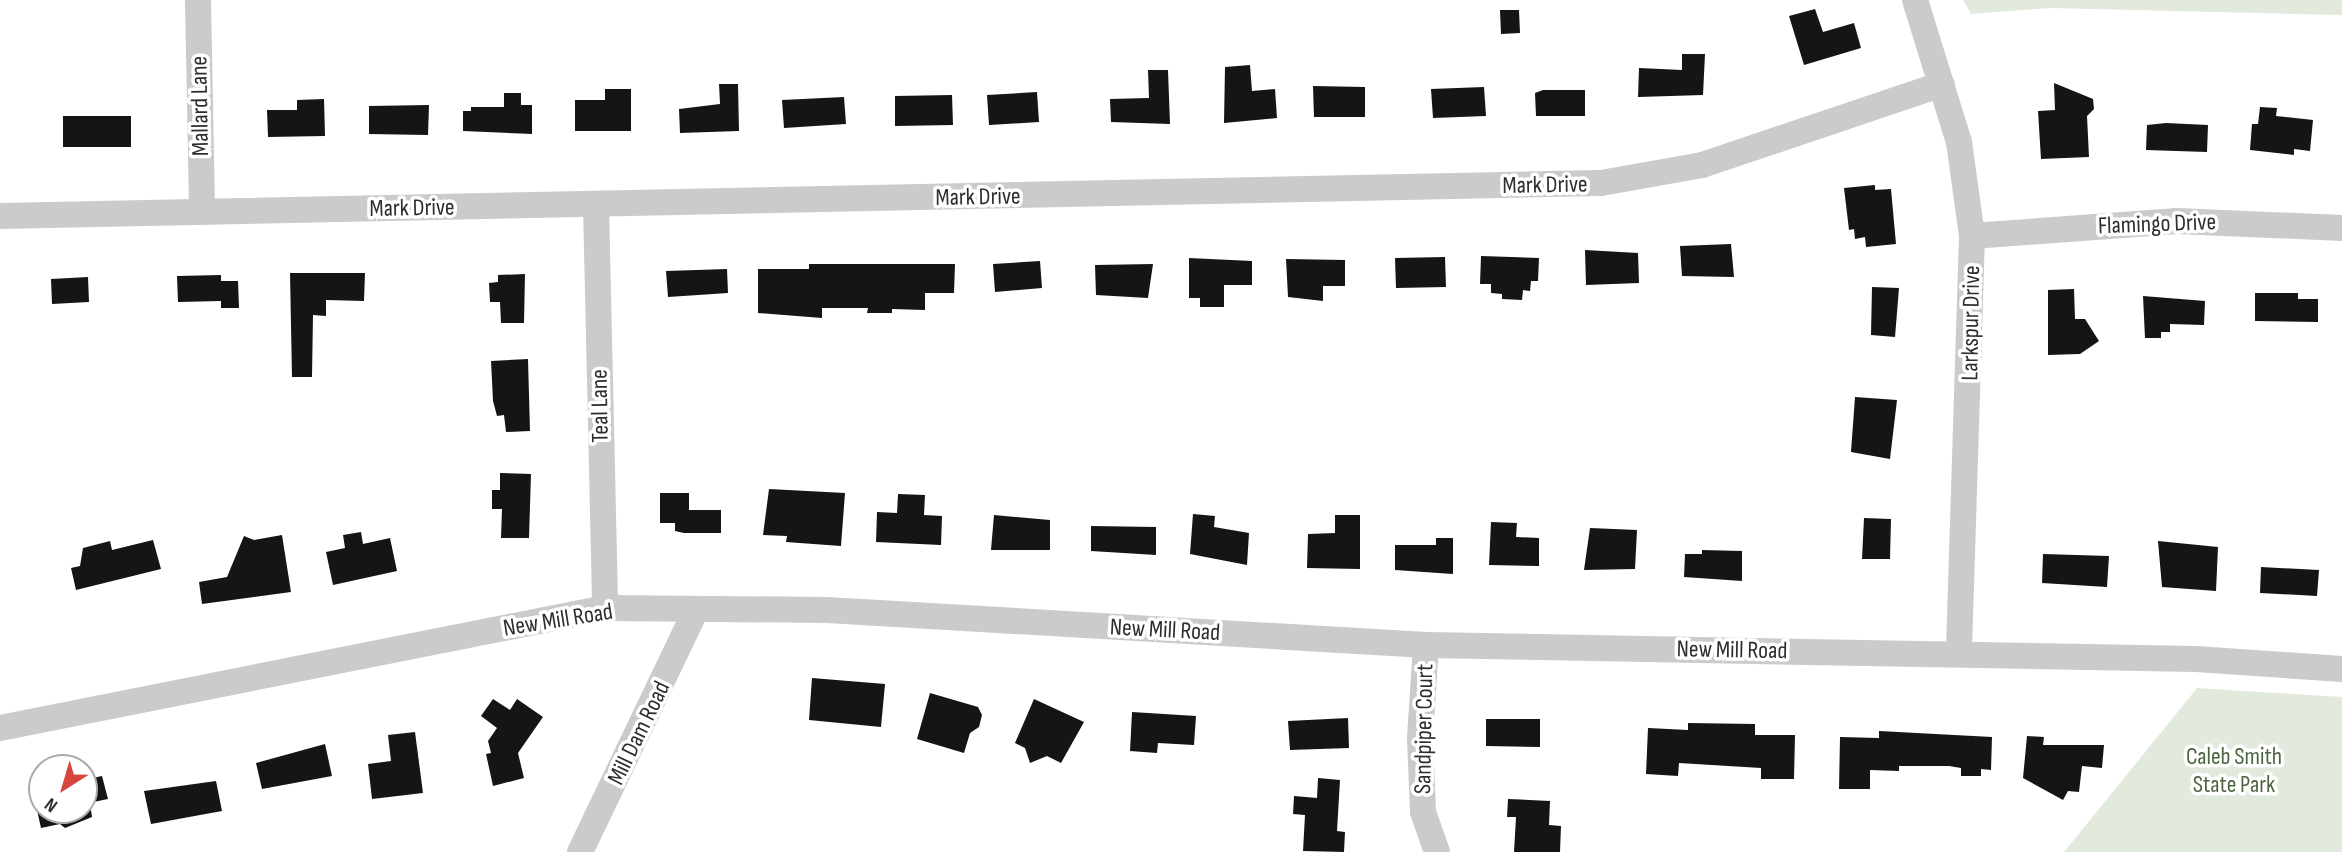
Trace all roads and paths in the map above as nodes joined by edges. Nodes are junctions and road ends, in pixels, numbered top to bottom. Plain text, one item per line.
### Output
1 (198, 0) edge
2 (1915, 0) edge
3 (1942, 84) junction
4 (596, 205) junction
5 (202, 212) junction
6 (0, 216) edge
7 (2342, 228) edge
8 (1972, 236) junction
9 (605, 608) junction
10 (695, 612) junction
11 (1426, 645) junction
12 (1959, 653) junction
13 (2342, 669) edge
14 (0, 727) edge
15 (580, 852) edge
16 (1437, 852) edge

1 - 5 street, Mallard Lane
2 - 3 street, Larkspur Drive
3 - 4 street, Mark Drive
3 - 8 street, Larkspur Drive
4 - 5 street, Mark Drive
4 - 9 street, Teal Lane
5 - 6 street, Mark Drive
7 - 8 street, Flamingo Drive
8 - 12 street, Larkspur Drive
9 - 10 street, New Mill Road
9 - 14 street, New Mill Road
10 - 11 street, New Mill Road
10 - 15 street, Mill Dam Road
11 - 12 street, New Mill Road
11 - 16 street, Sandpiper Court
12 - 13 street, New Mill Road

